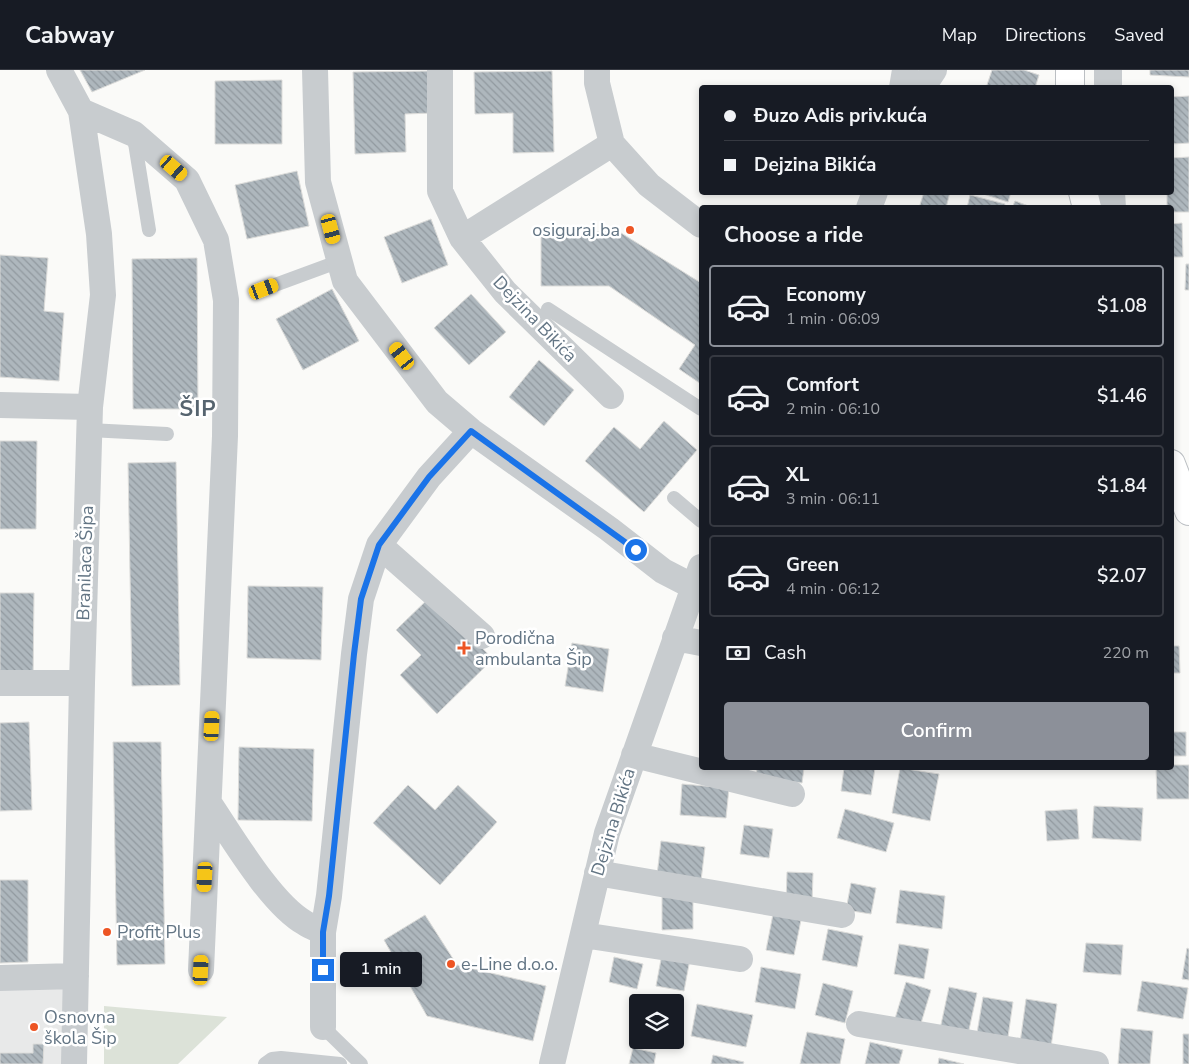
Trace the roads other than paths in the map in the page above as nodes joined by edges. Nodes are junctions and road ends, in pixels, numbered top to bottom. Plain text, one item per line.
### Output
1 (59, 70) edge
2 (315, 70) edge
3 (440, 70) edge
4 (597, 70) edge
5 (905, 70) edge
6 (934, 70) edge
7 (1070, 70) edge
8 (1108, 70) edge
9 (902, 85) edge
10 (924, 85) edge
11 (1070, 85) edge
12 (1108, 85) edge
13 (81, 111) junction
14 (134, 134) junction
15 (612, 144) junction
16 (699, 223) edge
17 (149, 230) dead end
18 (462, 238) junction
19 (340, 261) junction
20 (264, 289) dead end
21 (548, 309) dead end
22 (611, 396) dead end
23 (0, 405) edge
24 (699, 408) edge
25 (90, 418) junction
26 (471, 431) junction
27 (167, 434) dead end
28 (1174, 472) edge
29 (674, 498) dead end
30 (1189, 511) edge
31 (699, 519) edge
32 (379, 545) junction
33 (698, 577) edge
34 (482, 636) dead end
35 (675, 638) junction
36 (699, 643) edge
37 (0, 683) edge
38 (82, 683) junction
39 (634, 755) junction
40 (792, 794) dead end
41 (209, 803) junction
42 (597, 873) junction
43 (842, 915) dead end
44 (323, 932) junction
45 (582, 935) junction
46 (740, 959) dead end
47 (201, 970) dead end
48 (76, 976) junction
49 (0, 978) edge
50 (858, 1024) dead end
51 (323, 1027) joint
52 (74, 1064) edge
53 (265, 1064) edge
54 (340, 1064) edge
55 (361, 1064) edge
56 (552, 1064) edge
57 (1096, 1064) edge

1 - 13 street, Branilaca Šipa
2 - 19 street, Dejzina Bikića
3 - 18 street, Dejzina Bikića
4 - 15 street
5 - 9 street
6 - 10 street
7 - 11 main road
8 - 12 street
13 - 14 street
13 - 25 street, Branilaca Šipa
14 - 17 lane
14 - 41 street
15 - 16 street
15 - 18 street
18 - 22 street, Dejzina Bikića
19 - 20 lane
19 - 26 street, Dejzina Bikića
21 - 24 lane
23 - 25 street
25 - 27 lane
25 - 38 street, Branilaca Šipa
26 - 32 street
26 - 33 street, Dejzina Bikića
28 - 30 main road
29 - 31 lane
32 - 34 street
32 - 44 street
33 - 35 street, Dejzina Bikića
35 - 36 street
35 - 39 street, Dejzina Bikića
37 - 38 street
38 - 48 street, Branilaca Šipa
39 - 40 street
39 - 42 street, Dejzina Bikića
41 - 44 street
41 - 47 street
42 - 43 street
42 - 45 street, Dejzina Bikića
44 - 51 street
45 - 46 street
45 - 56 street, Dejzina Bikića
48 - 49 street
48 - 52 street, Branilaca Šipa
50 - 57 street
51 - 55 lane
53 - 54 lane

